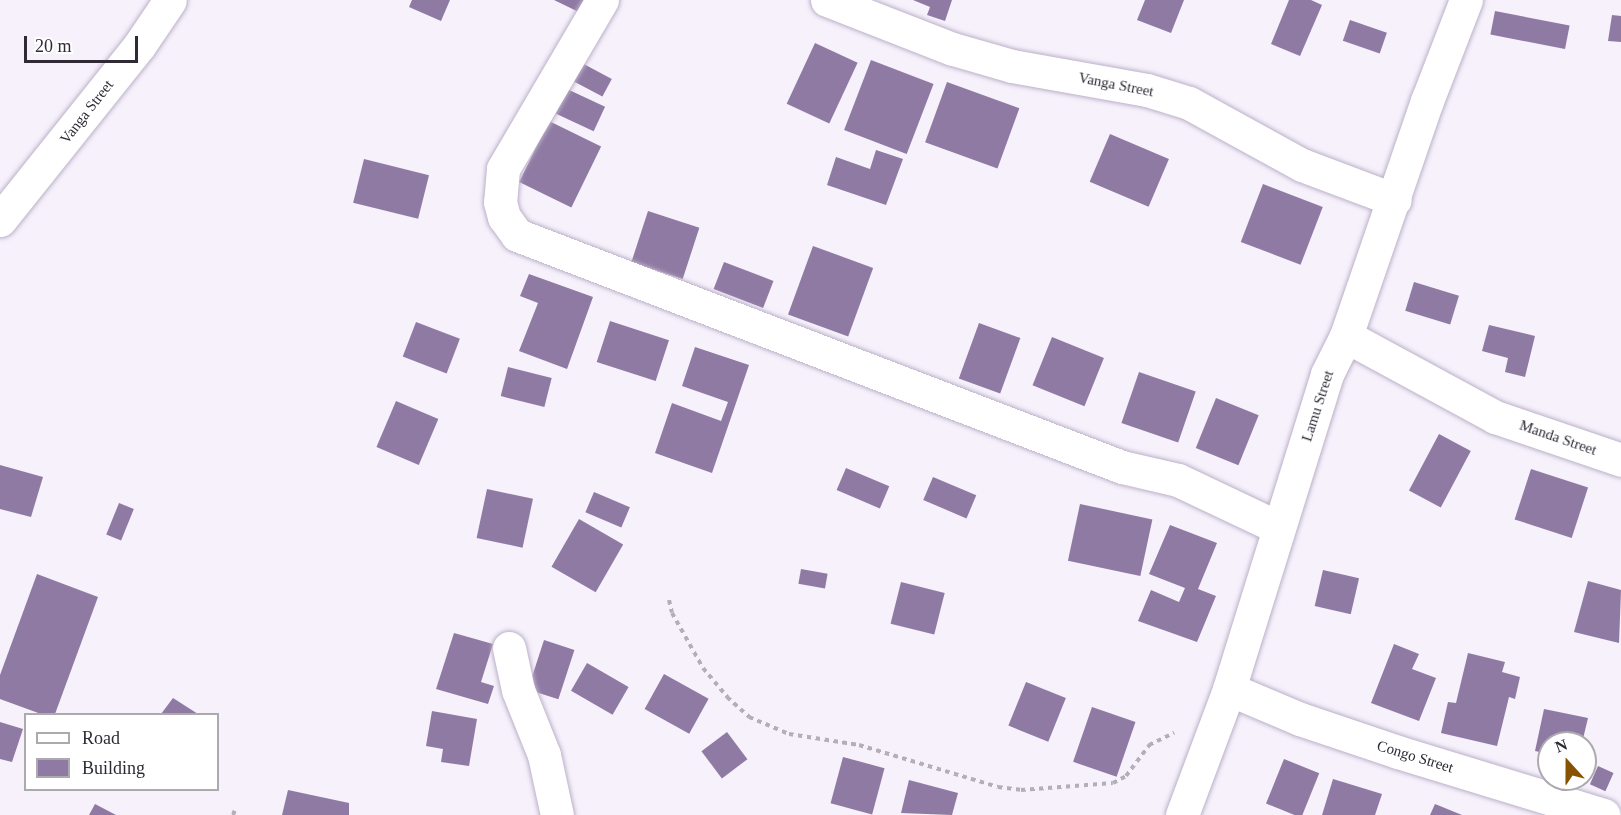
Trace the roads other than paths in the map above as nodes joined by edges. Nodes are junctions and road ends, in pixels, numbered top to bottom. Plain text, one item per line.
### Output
1 (170, 0) edge
2 (602, 0) edge
3 (827, 0) edge
4 (1466, 0) edge
5 (1395, 200) junction
6 (0, 220) edge
7 (1346, 336) junction
8 (1621, 460) edge
9 (1277, 527) junction
10 (509, 648) dead end
11 (1229, 689) junction
12 (557, 815) edge
13 (1182, 815) edge
14 (1604, 815) edge

1 - 6 street, Vanga Street
2 - 9 street
3 - 5 street, Vanga Street
4 - 5 street, Lamu Street
5 - 7 street, Lamu Street
7 - 8 street, Manda Street
7 - 9 street, Lamu Street
9 - 11 street, Lamu Street
10 - 12 street
11 - 13 street, Lamu Street
11 - 14 street, Congo Street

